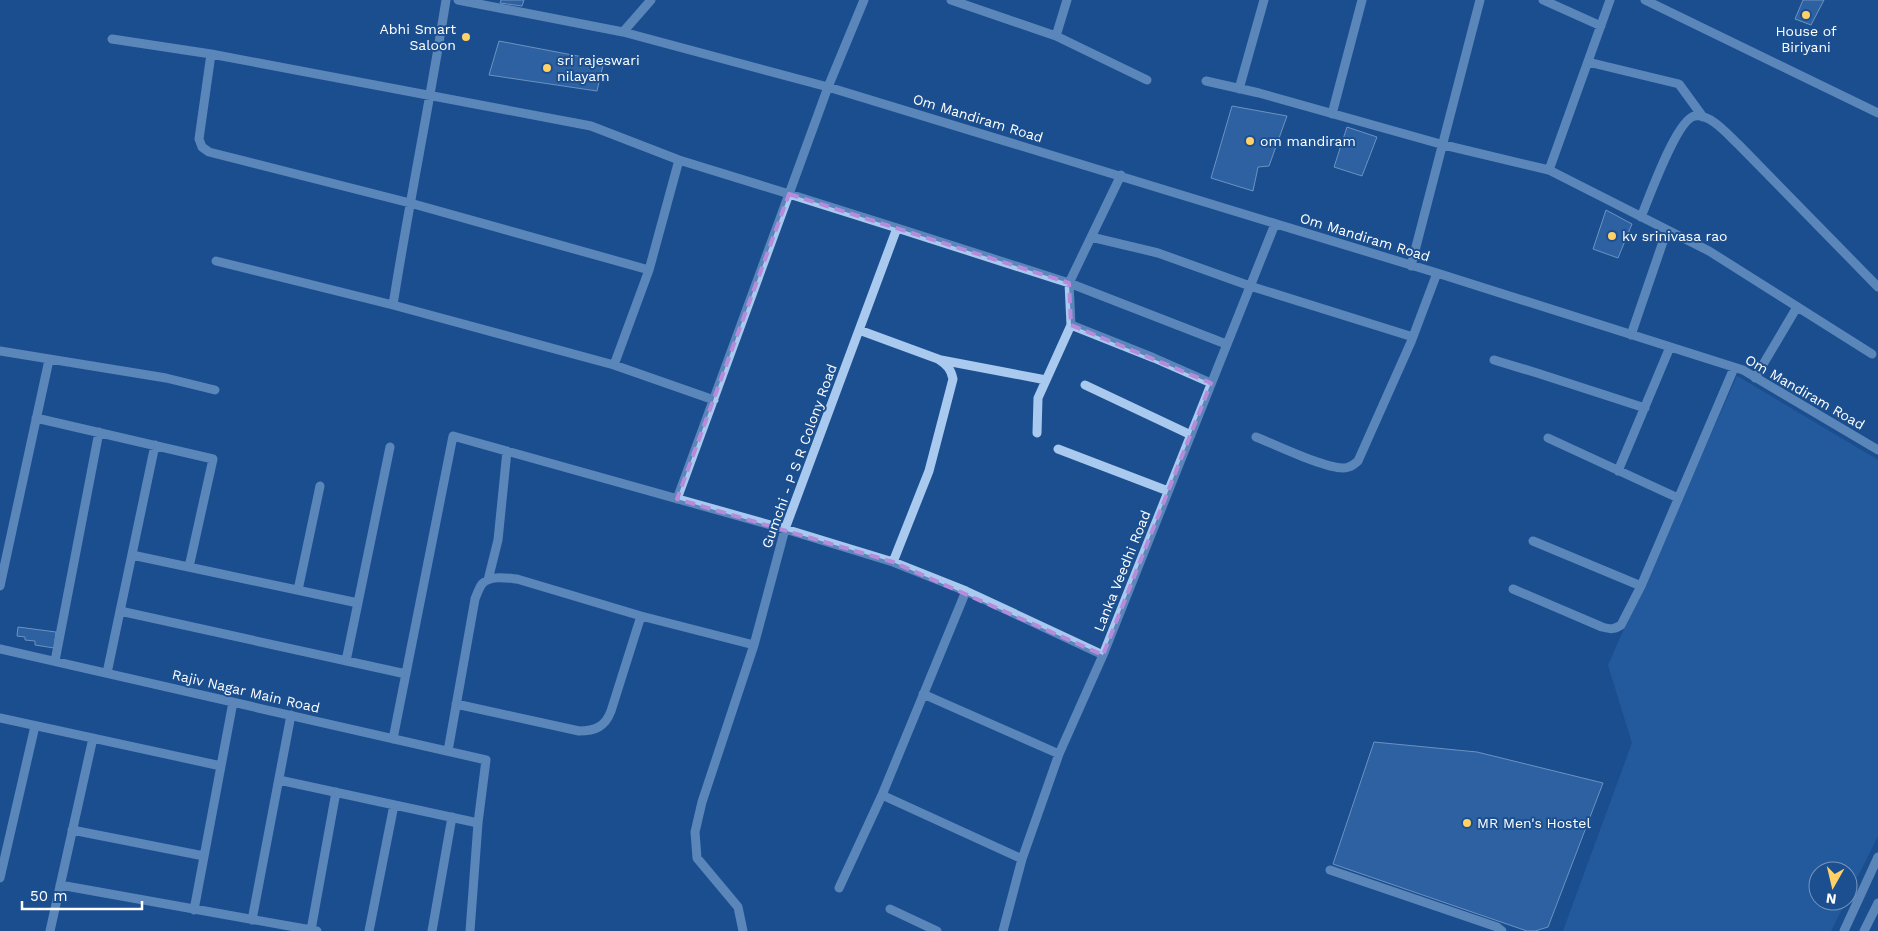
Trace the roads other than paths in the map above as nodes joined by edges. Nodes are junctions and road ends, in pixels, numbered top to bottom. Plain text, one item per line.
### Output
1 (446, 0) edge
2 (458, 0) edge
3 (651, 0) edge
4 (864, 0) edge
5 (1067, 0) edge
6 (1264, 0) edge
7 (1362, 0) edge
8 (1480, 0) edge
9 (1543, 0) edge
10 (1610, 0) edge
11 (1644, 0) edge
12 (956, 1) edge
13 (1601, 26) junction
14 (623, 32) junction
15 (1056, 36) junction
16 (112, 39) dead end
17 (211, 54) junction
18 (1588, 62) junction
19 (1147, 80) dead end
20 (1206, 81) dead end
21 (828, 86) junction
22 (1239, 89) junction
23 (431, 96) junction
24 (1878, 113) edge
25 (1332, 114) junction
26 (1703, 117) junction
27 (1444, 145) junction
28 (679, 160) junction
29 (1549, 170) junction
30 (1121, 175) junction
31 (789, 194) junction
32 (410, 203) junction
33 (1641, 217) junction
34 (1274, 224) junction
35 (897, 228) junction
36 (1667, 230) junction
37 (1091, 237) junction
38 (216, 262) dead end
39 (1410, 266) junction
40 (650, 270) junction
41 (1437, 273) junction
42 (1069, 283) junction
43 (1250, 286) junction
44 (1878, 287) edge
45 (392, 305) junction
46 (1797, 306) junction
47 (1071, 325) junction
48 (859, 330) junction
49 (1631, 335) junction
50 (1413, 337) junction
51 (1226, 344) junction
52 (1670, 348) junction
53 (0, 351) edge
54 (1872, 354) dead end
55 (938, 359) junction
56 (49, 360) junction
57 (1494, 360) dead end
58 (614, 365) junction
59 (1734, 368) junction
60 (1754, 378) junction
61 (1046, 380) junction
62 (1211, 383) junction
63 (1085, 385) dead end
64 (215, 390) dead end
65 (714, 400) junction
66 (1644, 408) junction
67 (36, 418) junction
68 (99, 432) junction
69 (1037, 433) dead end
70 (1190, 435) junction
71 (1256, 437) dead end
72 (1548, 438) dead end
73 (155, 445) junction
74 (390, 447) dead end
75 (1058, 449) dead end
76 (1878, 450) edge
77 (507, 451) junction
78 (1618, 471) junction
79 (320, 486) dead end
80 (1168, 491) junction
81 (1678, 498) junction
82 (677, 499) junction
83 (785, 529) junction
84 (1533, 541) dead end
85 (132, 555) junction
86 (893, 562) junction
87 (189, 567) junction
88 (488, 580) junction
89 (0, 586) edge
90 (1641, 586) junction
91 (1513, 589) dead end
92 (298, 590) junction
93 (966, 591) junction
94 (358, 603) junction
95 (120, 612) junction
96 (641, 616) junction
97 (754, 645) junction
98 (0, 649) edge
99 (1103, 655) junction
100 (55, 661) junction
101 (346, 661) junction
102 (107, 673) junction
103 (406, 674) junction
104 (923, 694) junction
105 (233, 702) junction
106 (456, 704) junction
107 (291, 715) junction
108 (0, 718) edge
109 (35, 726) junction
110 (93, 738) junction
111 (393, 738) junction
112 (448, 751) junction
113 (1059, 754) junction
114 (221, 766) junction
115 (279, 780) junction
116 (336, 792) junction
117 (882, 795) junction
118 (394, 805) junction
119 (452, 817) junction
120 (478, 823) junction
121 (72, 830) junction
122 (204, 856) junction
123 (1878, 857) edge
124 (1022, 859) junction
125 (1330, 870) dead end
126 (0, 878) edge
127 (60, 886) junction
128 (839, 888) dead end
129 (1878, 903) edge
130 (890, 909) dead end
131 (194, 910) junction
132 (252, 920) junction
133 (314, 930) edge
134 (50, 931) edge
135 (369, 931) edge
136 (432, 931) edge
137 (470, 931) edge
138 (743, 931) edge
139 (938, 931) edge
140 (1003, 931) edge
141 (1502, 931) edge
142 (1844, 931) edge
143 (1864, 931) edge

1 - 23 street
2 - 14 street, Om Mandiram Road
3 - 14 street
4 - 21 street
5 - 15 street
6 - 22 street
7 - 25 street
8 - 27 street
9 - 13 street
10 - 13 street
11 - 24 street
12 - 15 street
13 - 18 street
14 - 21 street, Om Mandiram Road
15 - 19 street
16 - 17 street
17 - 23 street
17 - 32 street
18 - 26 street
18 - 29 street
20 - 22 street
21 - 30 street, Om Mandiram Road
21 - 31 street
22 - 25 street
23 - 28 street
23 - 32 street
25 - 27 street
26 - 33 street
26 - 44 street
27 - 29 street
27 - 39 street
28 - 31 street
28 - 40 street
29 - 33 street
30 - 34 street, Om Mandiram Road
30 - 37 street
31 - 35 street
31 - 65 street
32 - 40 street
32 - 45 street
33 - 36 street
34 - 39 street, Om Mandiram Road
34 - 43 street, Lanka Veedhi Road
35 - 42 street
35 - 48 street, Gumchi - P S R Colony Road
36 - 46 street
36 - 49 street
37 - 42 street
37 - 43 street
38 - 45 street
39 - 41 street, Om Mandiram Road
40 - 58 street
41 - 49 street, Om Mandiram Road
41 - 50 street
42 - 47 street
42 - 51 street
43 - 50 street
43 - 51 street, Lanka Veedhi Road
45 - 58 street
46 - 54 street
46 - 60 street
47 - 61 street
47 - 62 street
48 - 55 street
48 - 83 street, Gumchi - P S R Colony Road
49 - 52 street, Om Mandiram Road
50 - 71 street
51 - 62 street, Lanka Veedhi Road
52 - 59 street, Om Mandiram Road
52 - 66 street
53 - 56 street
55 - 61 street
55 - 86 street
56 - 64 street
56 - 67 street
57 - 66 street
58 - 65 street
59 - 60 street, Om Mandiram Road
59 - 81 street
60 - 76 street, Om Mandiram Road
61 - 69 street
62 - 70 street, Lanka Veedhi Road
63 - 70 street
65 - 82 street
66 - 78 street
67 - 68 street
67 - 89 street
68 - 73 street
68 - 100 street
70 - 80 street, Lanka Veedhi Road
72 - 78 street
73 - 85 street
73 - 87 street
74 - 94 street
75 - 80 street
77 - 82 street
77 - 88 street
77 - 103 street
78 - 81 street
79 - 92 street
80 - 99 street, Lanka Veedhi Road
81 - 90 street
82 - 83 street
83 - 86 street
83 - 97 street, Gumchi - P S R Colony Road
84 - 90 street
85 - 87 street
85 - 95 street
86 - 93 street
87 - 92 street
88 - 96 street
88 - 106 street
90 - 91 street
92 - 94 street
93 - 99 street
93 - 104 street
94 - 101 street
95 - 101 street
95 - 102 street
96 - 97 street
96 - 106 street
97 - 138 street, Gumchi - P S R Colony Road
98 - 100 street, Rajiv Nagar Main Road
99 - 113 street, Lanka Veedhi Road
100 - 102 street, Rajiv Nagar Main Road
101 - 103 street
102 - 105 street, Rajiv Nagar Main Road
103 - 111 street
104 - 113 street
104 - 117 street
105 - 107 street, Rajiv Nagar Main Road
105 - 114 street
106 - 112 street
107 - 111 street, Rajiv Nagar Main Road
107 - 115 street
108 - 109 street
109 - 110 street
109 - 126 street
110 - 114 street
110 - 121 street
111 - 112 street, Rajiv Nagar Main Road
112 - 120 street, Rajiv Nagar Main Road
113 - 124 street, Lanka Veedhi Road
114 - 122 street
115 - 116 street
115 - 132 street
116 - 118 street
116 - 133 street
117 - 124 street
117 - 128 street
118 - 119 street
118 - 135 street
119 - 120 street
119 - 136 street
120 - 137 street
121 - 122 street
121 - 127 street
122 - 131 street
123 - 142 street
124 - 140 street, Lanka Veedhi Road
125 - 141 street
127 - 131 street
127 - 134 street
129 - 143 street
130 - 139 street
131 - 132 street
132 - 133 street

